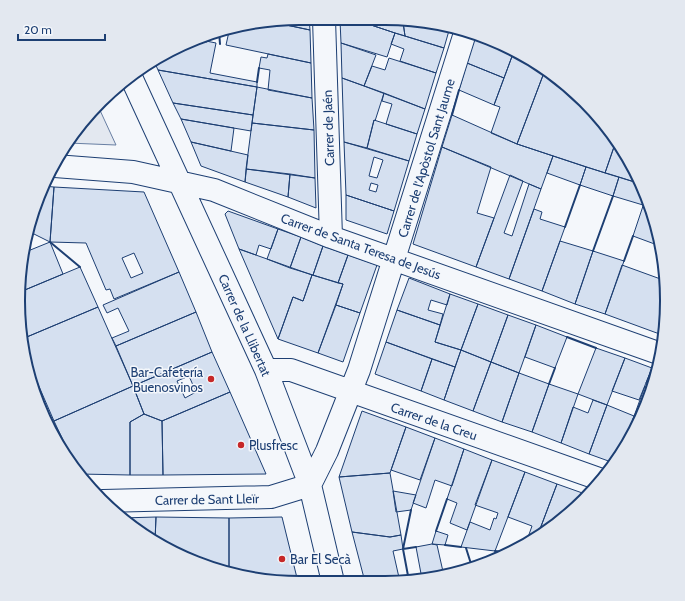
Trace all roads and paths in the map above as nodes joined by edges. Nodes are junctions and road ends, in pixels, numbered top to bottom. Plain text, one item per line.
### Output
1 (324, 25) edge
2 (464, 37) edge
3 (133, 82) edge
4 (60, 166) edge
5 (179, 181) junction
6 (331, 237) junction
7 (394, 259) junction
8 (655, 352) edge
9 (266, 370) junction
10 (350, 392) junction
11 (595, 478) edge
12 (310, 485) junction
13 (112, 501) edge
14 (332, 576) edge

1 - 6 street, Carrer de Jaén
2 - 7 street, Carrer de l'Apòstol Sant Jaume
3 - 5 street, Carrer de la Llibertat
4 - 5 street, Carrer de Santa Teresa de Jesús
5 - 6 street, Carrer de Santa Teresa de Jesús
5 - 9 street, Carrer de la Llibertat
6 - 7 street, Carrer de Santa Teresa de Jesús
7 - 8 street, Carrer de Santa Teresa de Jesús
7 - 10 street, Carrer de l'Apòstol Sant Jaume
9 - 10 street, Carrer de la Creu
9 - 12 street, Carrer de la Llibertat
10 - 11 street, Carrer de la Creu
10 - 12 street, Carrer de l'Apòstol Sant Jaume
12 - 13 street, Carrer de Sant Lleïr
12 - 14 street, Carrer de la Llibertat

